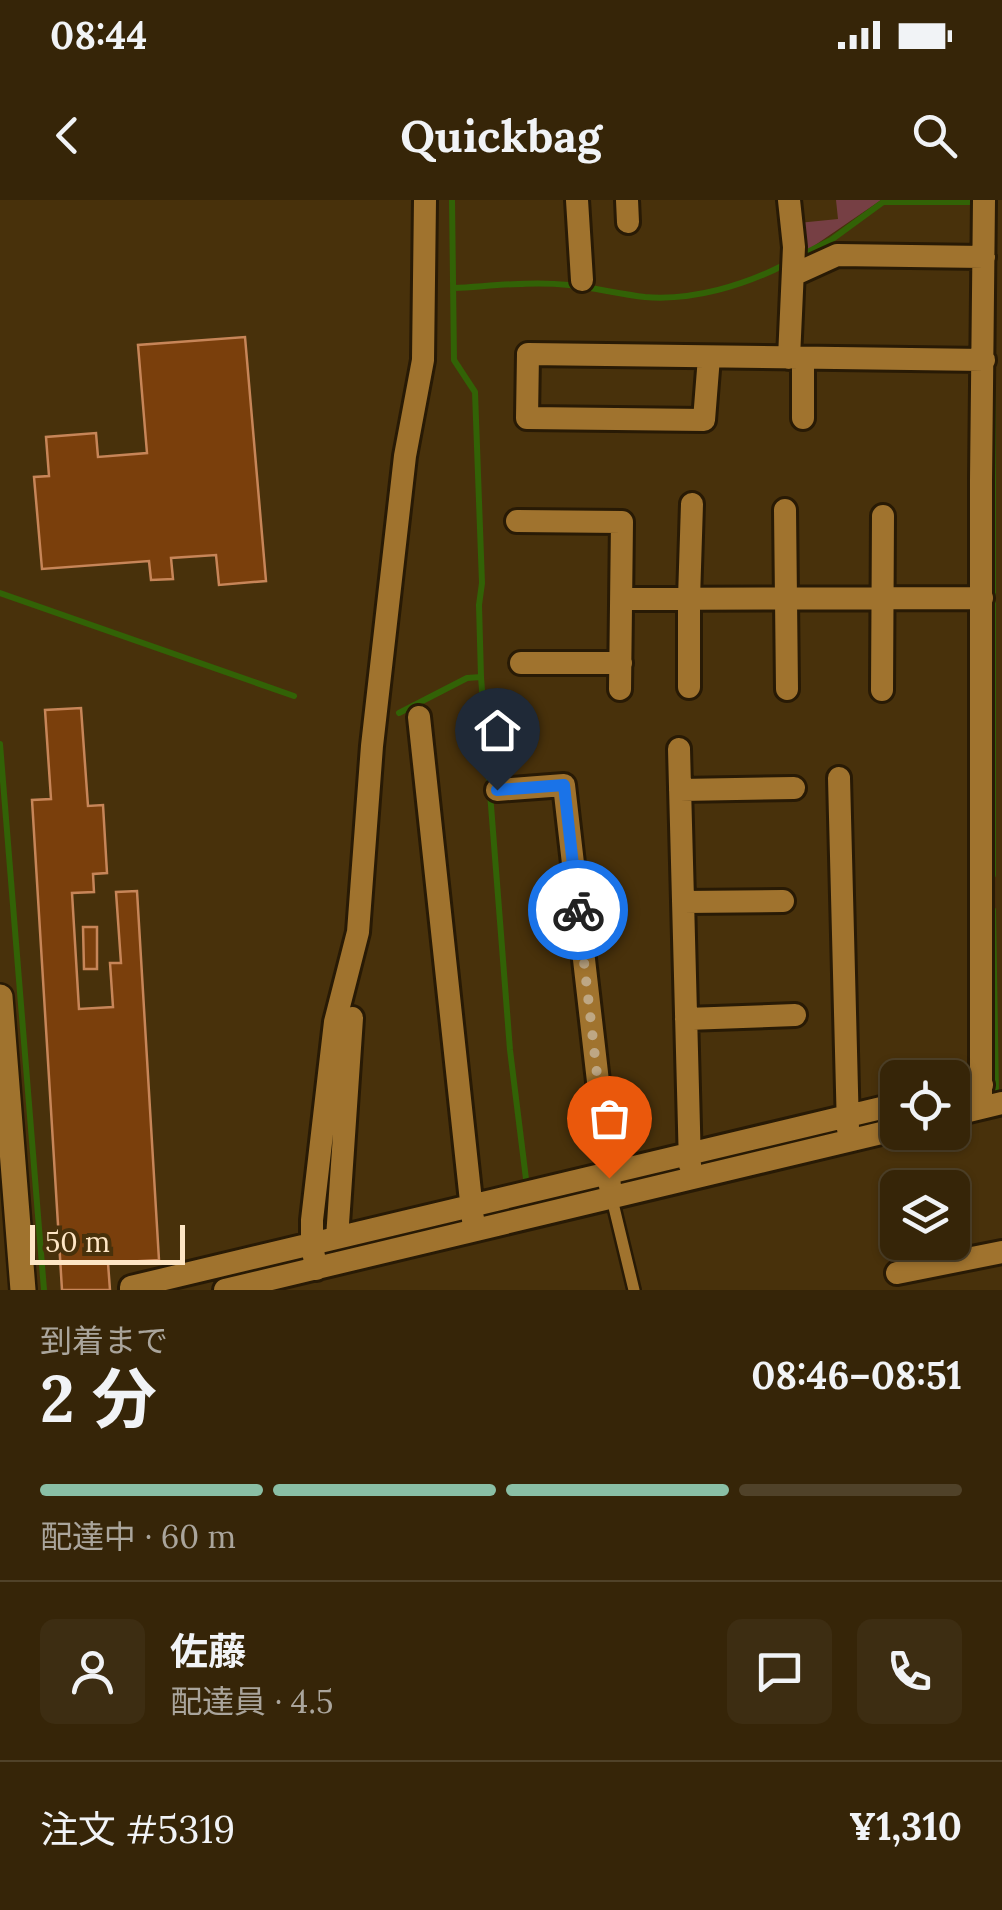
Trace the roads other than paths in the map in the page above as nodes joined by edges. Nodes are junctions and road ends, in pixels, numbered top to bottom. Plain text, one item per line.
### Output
1 (424, 200) edge
2 (577, 200) edge
3 (788, 200) edge
4 (984, 203) edge
5 (984, 256) junction
6 (793, 266) junction
7 (582, 280) dead end
8 (994, 282) edge
9 (709, 357) junction
10 (796, 358) junction
11 (984, 360) junction
12 (803, 418) dead end
13 (992, 479) edge
14 (692, 504) dead end
15 (785, 510) dead end
16 (883, 516) dead end
17 (518, 520) dead end
18 (991, 588) edge
19 (883, 598) junction
20 (623, 599) junction
21 (688, 599) junction
22 (785, 599) junction
23 (621, 663) junction
24 (521, 664) dead end
25 (689, 687) dead end
26 (787, 688) dead end
27 (620, 689) dead end
28 (882, 690) dead end
29 (993, 697) edge
30 (418, 716) dead end
31 (679, 749) dead end
32 (838, 778) dead end
33 (794, 788) dead end
34 (497, 790) dead end
35 (680, 790) junction
36 (992, 896) edge
37 (783, 901) dead end
38 (683, 902) junction
39 (0, 998) edge
40 (795, 1015) dead end
41 (352, 1018) dead end
42 (686, 1019) junction
43 (988, 1098) edge
44 (880, 1113) edge
45 (848, 1129) junction
46 (880, 1129) edge
47 (690, 1166) junction
48 (610, 1185) junction
49 (473, 1218) junction
50 (338, 1238) junction
51 (1002, 1252) edge
52 (314, 1256) junction
53 (897, 1273) dead end
54 (23, 1290) edge
55 (131, 1290) edge
56 (224, 1290) edge
57 (634, 1290) edge

1 - 52 street
2 - 7 street
3 - 6 street
4 - 5 street
5 - 6 street
5 - 8 street
6 - 10 street
8 - 11 street
9 - 9 street
9 - 10 street
10 - 11 street
10 - 12 street
11 - 13 street
13 - 18 street
14 - 21 street
15 - 22 street
16 - 19 street
17 - 20 street
18 - 19 street
18 - 29 street
19 - 22 street
19 - 28 street
20 - 21 street
20 - 23 street
21 - 22 street
21 - 25 street
22 - 26 street
23 - 24 street
23 - 27 street
29 - 36 street
30 - 49 street
31 - 35 street
32 - 45 street
33 - 35 street
34 - 48 street
35 - 38 street
36 - 43 street
37 - 38 street
38 - 42 street
39 - 54 street
40 - 42 street
41 - 50 street
42 - 47 street
44 - 45 street
45 - 46 street
45 - 47 street
47 - 48 street
48 - 49 street
48 - 49 street
48 - 57 lane
49 - 50 street
49 - 52 street
50 - 52 street
51 - 53 street
52 - 55 street
52 - 56 street

